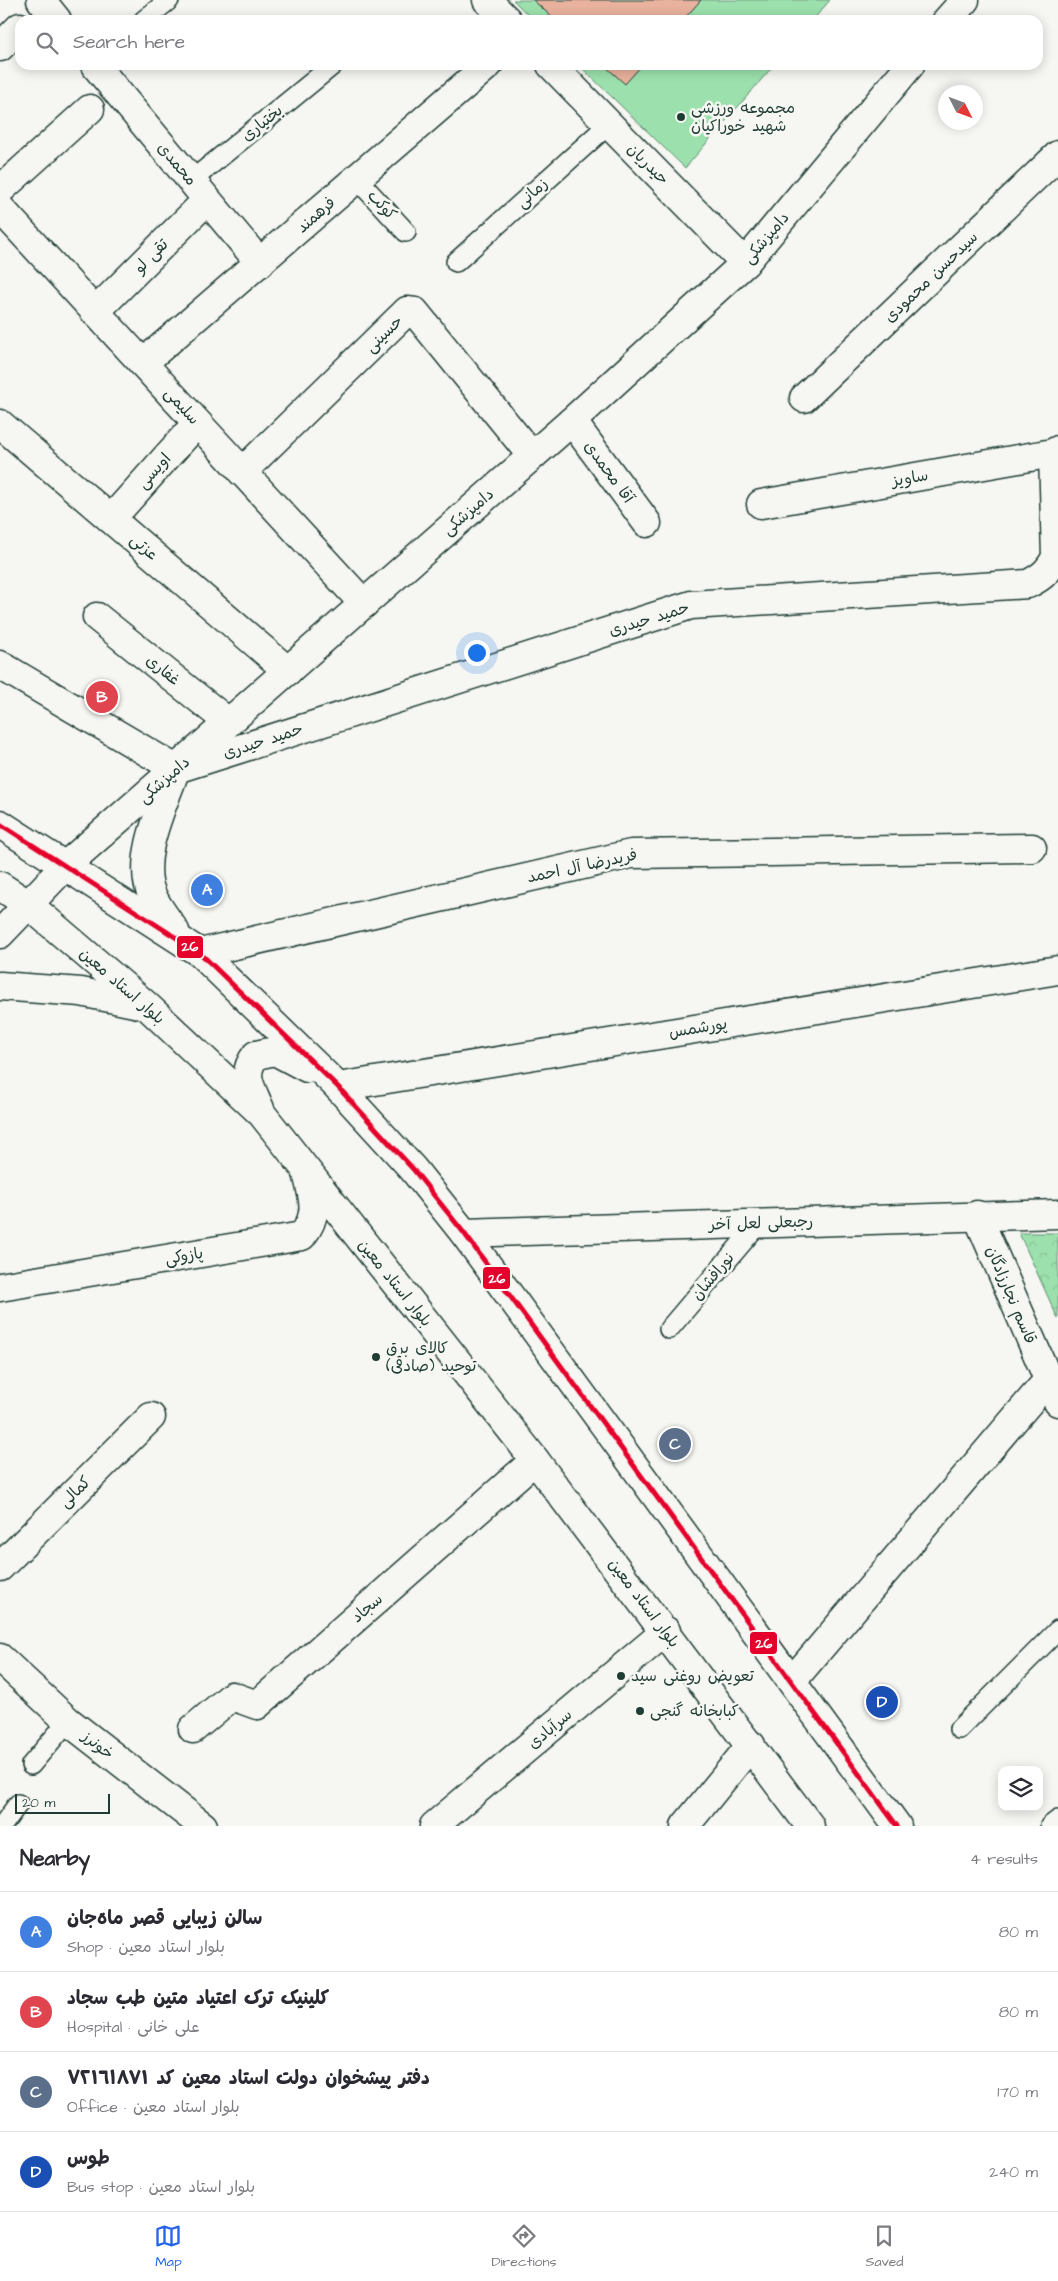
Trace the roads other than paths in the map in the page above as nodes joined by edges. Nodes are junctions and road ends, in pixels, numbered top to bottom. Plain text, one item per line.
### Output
1 (41, 0) edge
2 (169, 0) edge
3 (487, 0) edge
4 (53, 15) edge
5 (150, 15) edge
6 (501, 15) edge
7 (15, 32) edge
8 (0, 47) edge
9 (99, 70) edge
10 (328, 70) edge
11 (482, 70) edge
12 (556, 70) edge
13 (906, 70) edge
14 (90, 108) dead end
15 (609, 124) junction
16 (1058, 155) edge
17 (357, 179) junction
18 (0, 190) edge
19 (199, 190) junction
20 (0, 208) edge
21 (406, 232) dead end
22 (456, 262) dead end
23 (260, 263) junction
24 (746, 263) junction
25 (95, 312) junction
26 (143, 364) junction
27 (804, 398) dead end
28 (572, 421) junction
29 (197, 423) junction
30 (3, 432) edge
31 (1056, 452) edge
32 (532, 456) junction
33 (242, 472) junction
34 (761, 504) dead end
35 (111, 519) junction
36 (647, 523) dead end
37 (364, 604) junction
38 (97, 617) dead end
39 (0, 665) edge
40 (288, 671) junction
41 (228, 722) junction
42 (176, 769) junction
43 (0, 824) edge
44 (1032, 848) dead end
45 (65, 866) junction
46 (0, 886) edge
47 (29, 905) junction
48 (0, 934) edge
49 (190, 946) junction
50 (1058, 970) edge
51 (0, 986) edge
52 (147, 1006) junction
53 (338, 1087) junction
54 (262, 1114) junction
55 (307, 1173) junction
56 (1058, 1214) edge
57 (977, 1215) junction
58 (758, 1224) junction
59 (464, 1233) junction
60 (0, 1287) edge
61 (669, 1329) dead end
62 (1053, 1391) edge
63 (151, 1417) dead end
64 (535, 1460) junction
65 (0, 1566) edge
66 (1058, 1630) edge
67 (666, 1631) junction
68 (0, 1658) edge
69 (792, 1681) junction
70 (68, 1721) junction
71 (193, 1729) dead end
72 (959, 1729) dead end
73 (751, 1745) junction
74 (31, 1765) dead end
75 (18, 1804) dead end
76 (1058, 1820) edge
77 (2, 1826) edge
78 (203, 1826) edge
79 (434, 1826) edge
80 (685, 1826) edge
81 (810, 1826) edge
82 (897, 1826) edge
83 (1050, 1826) edge

1 - 4 street
2 - 5 lane
3 - 6 street
7 - 8 street
9 - 19 street, محمدی
10 - 19 lane, بختیاری
11 - 17 street, فرهمند
12 - 15 street, حیدریان
13 - 24 street, دامپزشکی
14 - 18 street
15 - 22 lane, زمانی
15 - 24 street, حیدریان
16 - 27 street, سیدحسن محمودی
17 - 21 lane, کوکب
17 - 23 street, فرهمند
19 - 23 street, محمدی
19 - 25 street, تقی لو
20 - 25 street, سلیمی
23 - 26 street, فرهمند
24 - 28 street, دامپزشکی
25 - 26 street, سلیمی
26 - 29 street, سلیمی
28 - 32 street, دامپزشکی
28 - 36 street, آقا محمدی
29 - 33 street, سلیمی
29 - 35 street, اویسی
30 - 35 street, عزتی
31 - 34 street, ساویز
31 - 42 street, حمید حیدری
32 - 33 street, حسینی
32 - 37 street, دامپزشکی
33 - 37 street, سلیمی
35 - 40 street, عزتی
37 - 40 street, دامپزشکی
38 - 41 street, غفاری
39 - 42 street
40 - 41 street, دامپزشکی
41 - 42 street, دامپزشکی
42 - 45 street, دامپزشکی
42 - 49 street
43 - 45 street
44 - 49 street, فریدرضا آل احمد
45 - 47 street, دامپزشکی
45 - 49 street
46 - 47 street, بلوار استاد معین
47 - 48 street, دامپزشکی
47 - 52 street, بلوار استاد معین
49 - 53 street
50 - 53 street, پورشمس
51 - 52 street
52 - 54 street, بلوار استاد معین
53 - 54 street
53 - 59 street
54 - 55 street, بلوار استاد معین
55 - 60 street, پازوکی
55 - 64 street, بلوار استاد معین
56 - 57 street, رجبعلی لعل آخر
57 - 58 street, رجبعلی لعل آخر
57 - 62 street, قاسم نجارزادگان
58 - 59 street, رجبعلی لعل آخر
58 - 61 lane, نورافشان
59 - 69 street
62 - 69 street
63 - 65 street, کمالی
64 - 67 street, بلوار استاد معین
64 - 71 street, سجاد
66 - 72 lane
67 - 73 street, بلوار استاد معین
67 - 79 street, سرآبادی
68 - 70 street, خونرز
69 - 82 street
70 - 74 lane
70 - 78 street, خونرز
73 - 80 street
73 - 81 street, بلوار استاد معین
75 - 77 lane
76 - 83 lane

